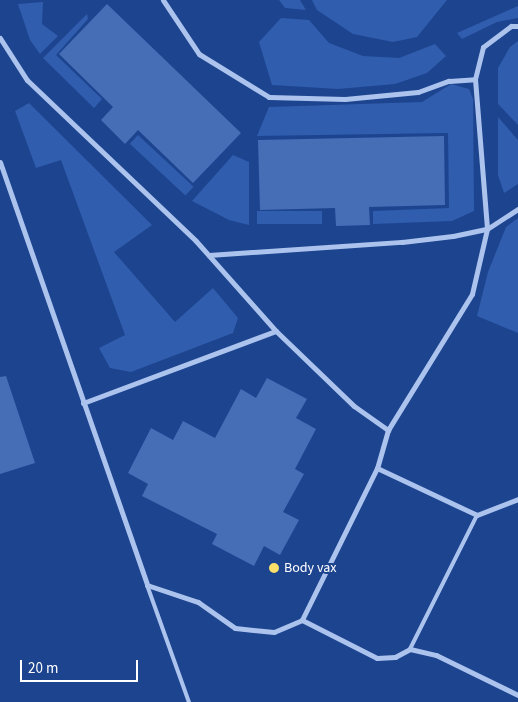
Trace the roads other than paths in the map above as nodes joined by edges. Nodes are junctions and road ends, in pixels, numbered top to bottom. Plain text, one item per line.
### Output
1 (164, 0) edge
2 (518, 26) edge
3 (0, 38) edge
4 (475, 79) junction
5 (0, 162) edge
6 (518, 209) edge
7 (487, 228) junction
8 (209, 255) junction
9 (276, 331) junction
10 (83, 403) junction
11 (388, 430) junction
12 (377, 468) junction
13 (518, 499) edge
14 (478, 515) junction
15 (147, 585) junction
16 (302, 620) junction
17 (410, 650) junction
18 (518, 695) edge
19 (189, 702) edge

1 - 4 street
2 - 4 street
3 - 8 street
4 - 7 street
5 - 10 street
6 - 7 street
7 - 8 street
7 - 11 street
8 - 9 street
9 - 10 street
9 - 11 street
10 - 15 street
11 - 12 street
12 - 14 street
12 - 16 street
13 - 14 street
14 - 17 lane
15 - 16 street
15 - 19 lane
16 - 17 street
17 - 18 street

